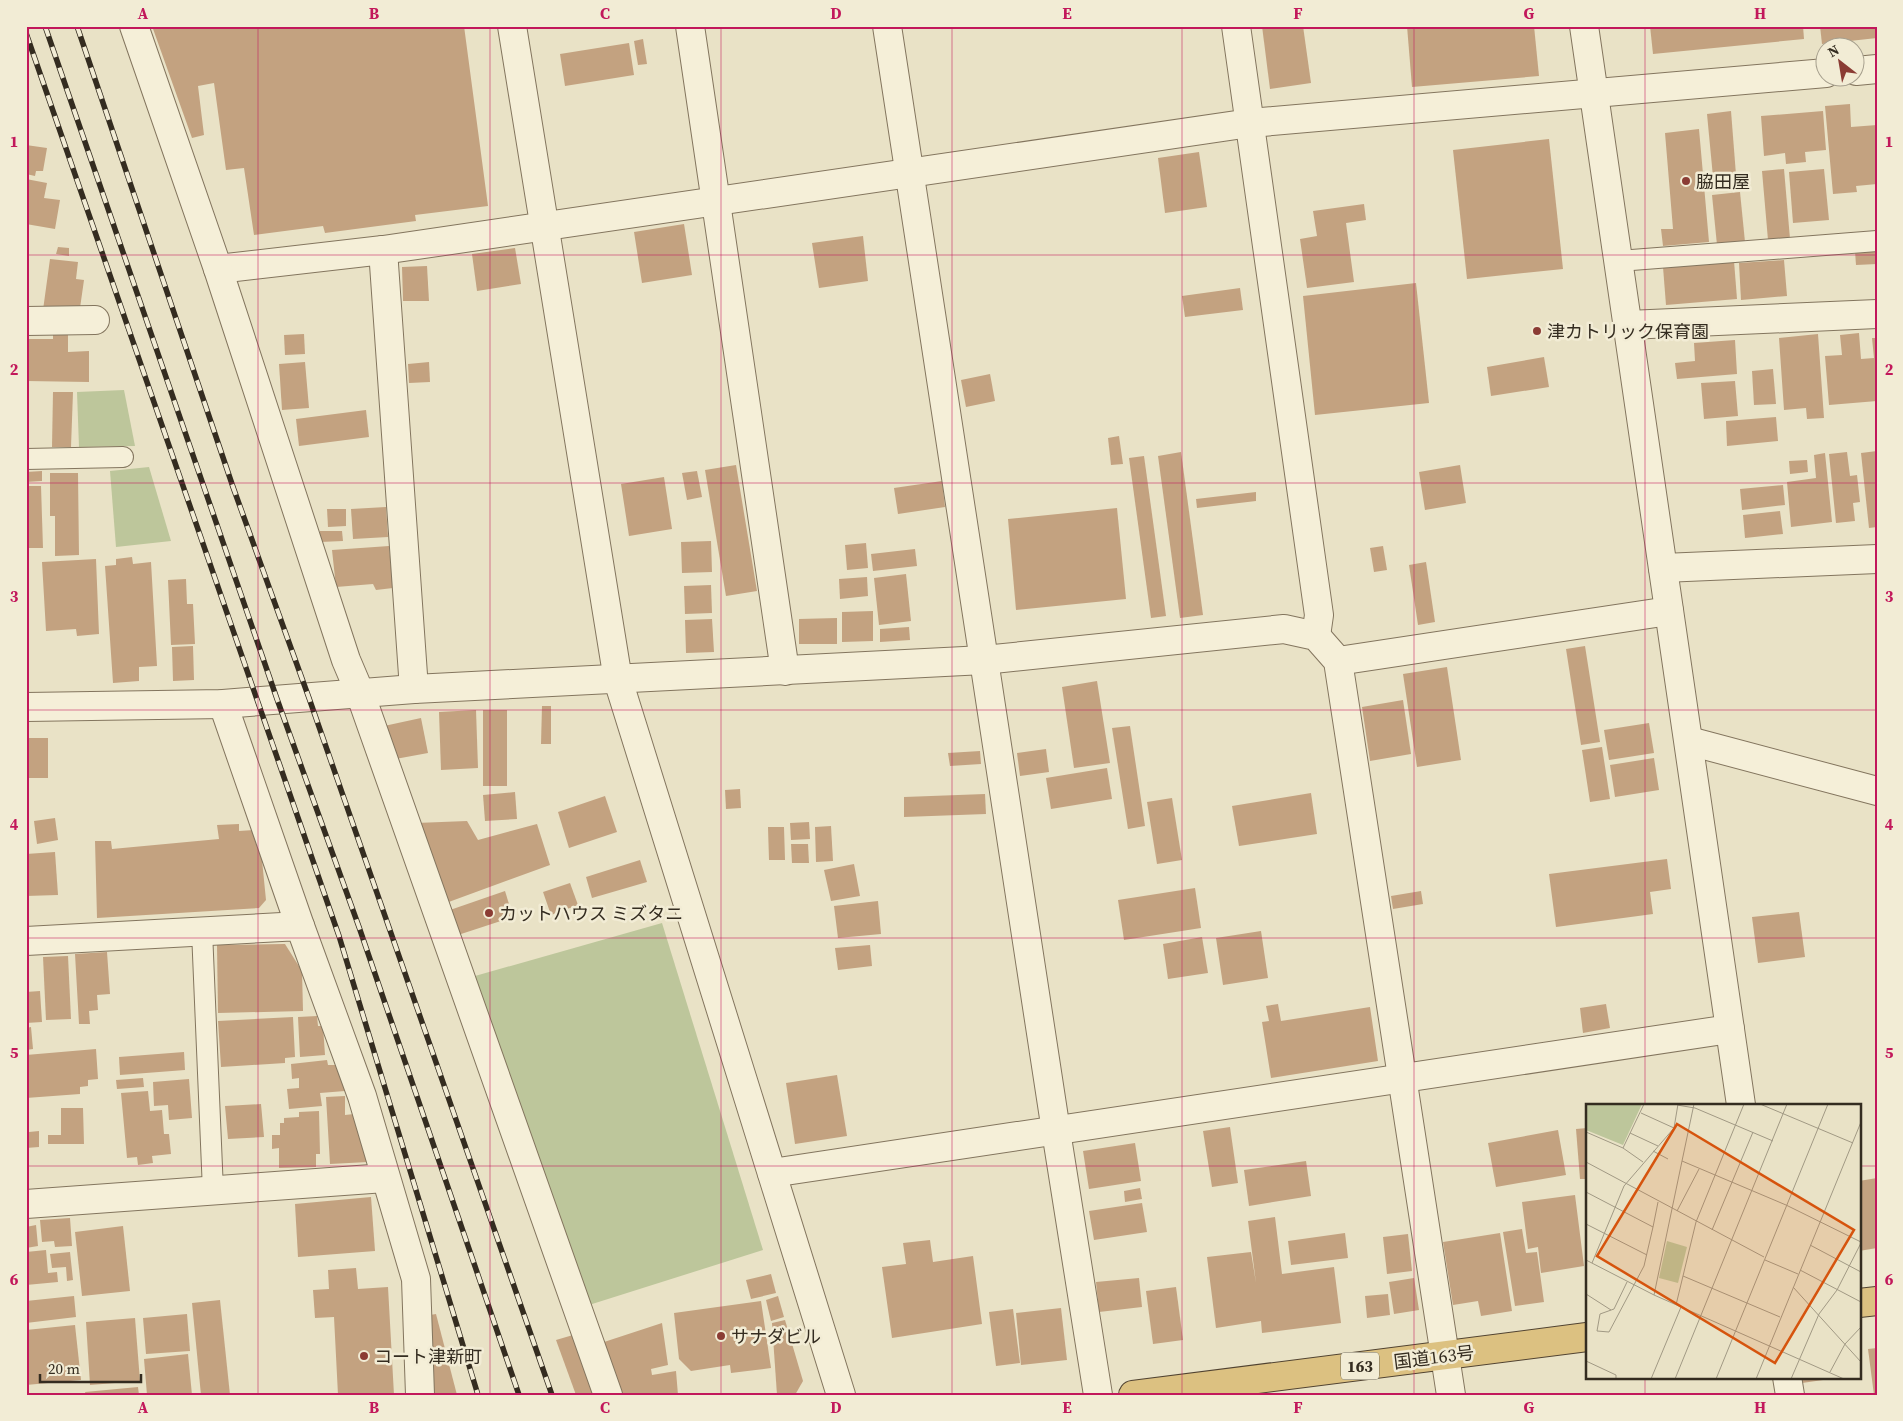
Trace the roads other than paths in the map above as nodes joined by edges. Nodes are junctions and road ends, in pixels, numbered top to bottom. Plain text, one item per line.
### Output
1 (134, 26) edge
2 (512, 26) edge
3 (690, 26) edge
4 (887, 26) edge
5 (1236, 26) edge
6 (1584, 26) edge
7 (1816, 74) edge
8 (1593, 93) junction
9 (1250, 123) junction
10 (910, 172) junction
11 (716, 202) junction
12 (544, 226) junction
13 (1877, 241) edge
14 (383, 250) junction
15 (1619, 261) junction
16 (218, 269) junction
17 (1877, 314) edge
18 (95, 320) dead end
19 (26, 321) edge
20 (1628, 325) junction
21 (123, 457) dead end
22 (26, 459) edge
23 (1877, 559) edge
24 (1663, 568) junction
25 (1669, 611) junction
26 (1316, 636) junction
27 (984, 660) junction
28 (1338, 660) junction
29 (785, 671) junction
30 (618, 680) junction
31 (414, 689) junction
32 (360, 694) junction
33 (223, 704) junction
34 (26, 707) edge
35 (1689, 741) junction
36 (1877, 790) edge
37 (300, 926) junction
38 (202, 931) junction
39 (26, 941) edge
40 (1730, 1029) junction
41 (1403, 1078) junction
42 (1741, 1104) edge
43 (1056, 1131) junction
44 (772, 1173) junction
45 (385, 1178) junction
46 (213, 1190) junction
47 (26, 1204) edge
48 (1877, 1301) edge
49 (1860, 1303) edge
50 (1586, 1337) edge
51 (1444, 1356) junction
52 (1787, 1378) edge
53 (420, 1395) edge
54 (608, 1395) edge
55 (841, 1395) edge
56 (1098, 1395) edge
57 (1133, 1395) edge
58 (1451, 1395) edge
59 (1790, 1395) edge

1 - 16 street
2 - 12 street
3 - 11 street
4 - 10 street
5 - 9 street
6 - 8 street
7 - 8 street
8 - 9 street
8 - 15 street
9 - 10 street
9 - 26 street
10 - 11 street
10 - 27 street
11 - 12 street
11 - 29 street
12 - 14 street
12 - 30 street
13 - 15 lane
14 - 16 street
14 - 31 street
15 - 20 street
16 - 32 street
17 - 20 street
18 - 19 street
20 - 24 street
21 - 22 lane
23 - 24 street
24 - 25 street
25 - 28 street
25 - 35 street
26 - 27 street
26 - 28 street
27 - 29 street
27 - 43 street
28 - 41 street
29 - 30 street
30 - 31 street
30 - 44 street
31 - 32 street
32 - 33 street
32 - 54 street
33 - 34 street
33 - 37 street
35 - 36 street
35 - 40 street
37 - 38 street
37 - 45 street
38 - 39 street
38 - 46 lane
40 - 41 street
40 - 42 street
41 - 43 street
41 - 51 street
43 - 44 street
43 - 56 street
44 - 55 street
45 - 46 street
45 - 53 street
46 - 47 street
48 - 49 highway
50 - 51 highway, 国道163号 / 163
51 - 57 highway, 国道163号 / 163
51 - 58 street
52 - 59 street

